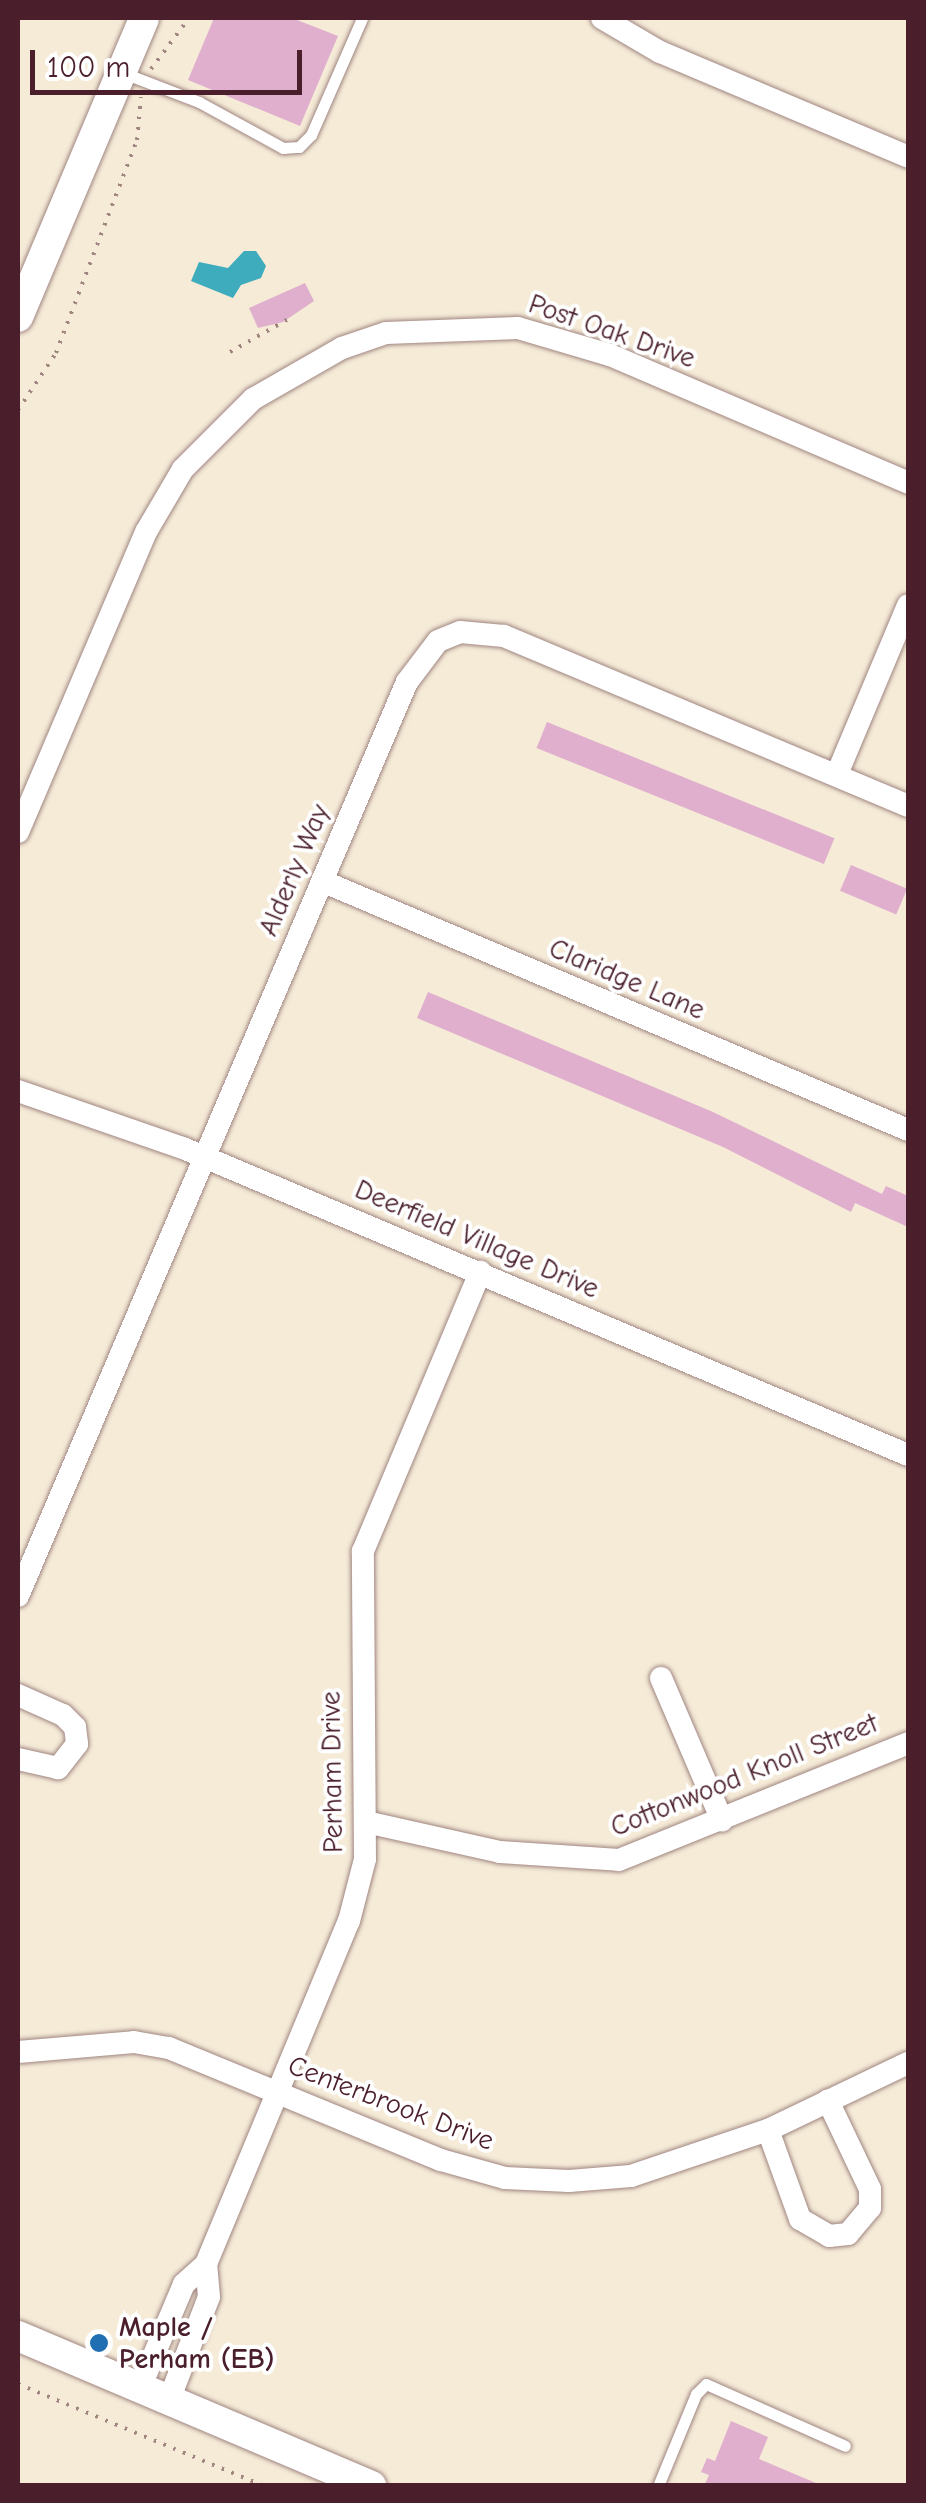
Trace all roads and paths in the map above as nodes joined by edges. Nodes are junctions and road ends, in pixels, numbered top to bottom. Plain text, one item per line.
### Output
1 (144, 18) edge
2 (189, 18) edge
3 (362, 18) edge
4 (602, 18) edge
5 (134, 77) junction
6 (908, 157) edge
7 (18, 318) edge
8 (290, 318) dead end
9 (230, 352) dead end
10 (18, 410) edge
11 (908, 483) edge
12 (908, 606) edge
13 (837, 774) junction
14 (908, 806) edge
15 (18, 832) edge
16 (322, 881) junction
17 (18, 1091) edge
18 (908, 1130) edge
19 (204, 1157) junction
20 (480, 1272) junction
21 (908, 1454) edge
22 (18, 1596) edge
23 (661, 1678) dead end
24 (18, 1695) edge
25 (908, 1743) edge
26 (18, 1759) edge
27 (722, 1820) junction
28 (366, 1822) junction
29 (18, 2052) edge
30 (908, 2063) edge
31 (279, 2092) junction
32 (828, 2101) junction
33 (768, 2130) junction
34 (206, 2264) junction
35 (18, 2336) edge
36 (18, 2384) edge
37 (140, 2388) junction
38 (169, 2400) junction
39 (844, 2446) dead end
40 (264, 2486) edge
41 (371, 2486) edge
42 (658, 2486) edge

1 - 5 main road
2 - 5 path
3 - 5 lane
4 - 6 street
5 - 7 main road
5 - 10 path
8 - 9 path
11 - 15 street, Post Oak Drive
12 - 13 street
13 - 14 street, Alderly Way
13 - 16 street, Alderly Way
16 - 18 street, Claridge Lane
16 - 19 street, Alderly Way
17 - 19 street, Deerfield Village Drive
19 - 20 street, Deerfield Village Drive
19 - 22 street, Alderly Way
20 - 21 street, Deerfield Village Drive
20 - 28 street, Perham Drive
23 - 27 street
24 - 26 street
25 - 27 street, Cottonwood Knoll Street
27 - 28 street, Cottonwood Knoll Street
28 - 31 street, Perham Drive
29 - 31 street, Centerbrook Drive
30 - 32 street, Centerbrook Drive
31 - 33 street, Centerbrook Drive
31 - 34 street, Perham Drive
32 - 33 street, Centerbrook Drive
32 - 33 street
34 - 37 street, Perham Drive
34 - 38 street, Perham Drive
35 - 37 main road
36 - 40 path
37 - 38 main road
38 - 41 main road
39 - 42 lane

